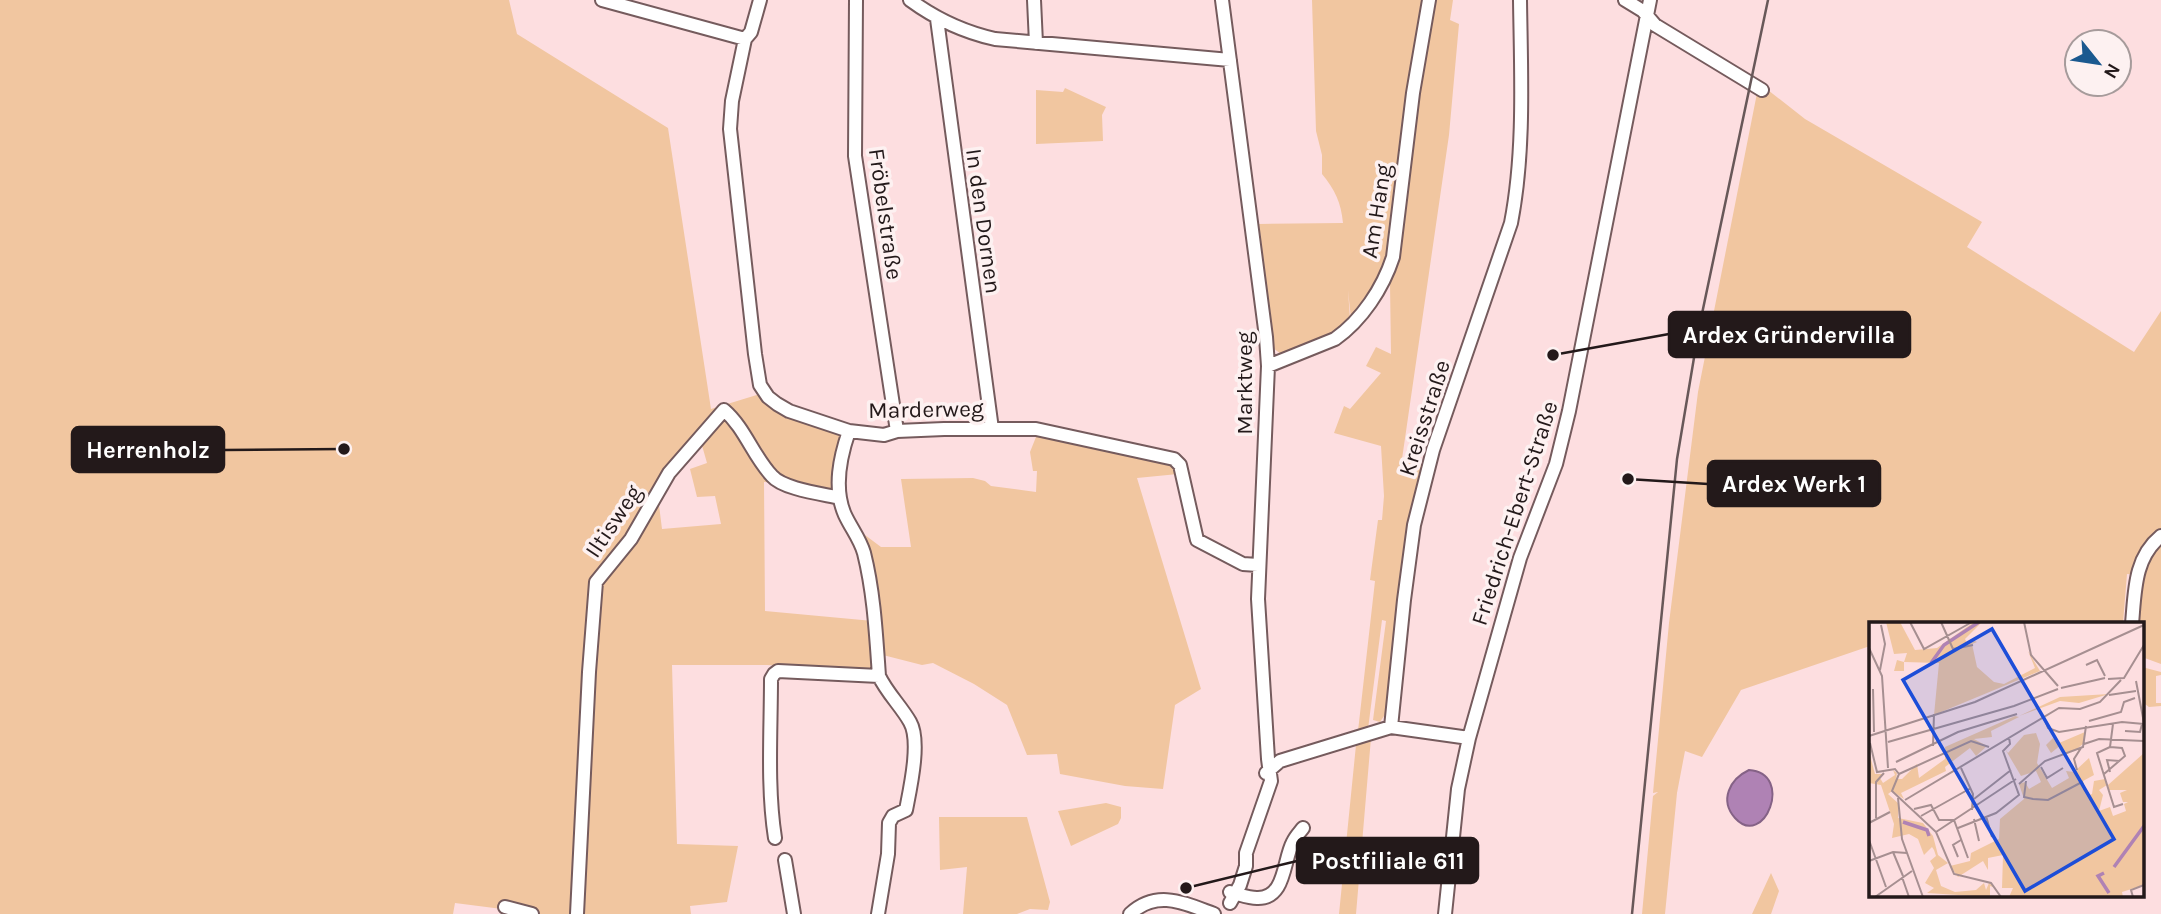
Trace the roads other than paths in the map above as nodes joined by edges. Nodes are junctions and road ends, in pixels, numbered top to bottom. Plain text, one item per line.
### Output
1 (602, 0) edge
2 (760, 0) edge
3 (856, 0) edge
4 (910, 0) edge
5 (1034, 0) edge
6 (1222, 0) edge
7 (1429, 0) edge
8 (1520, 0) edge
9 (1625, 0) edge
10 (1650, 0) edge
11 (1646, 16) junction
12 (937, 19) junction
13 (746, 39) junction
14 (1036, 43) junction
15 (1230, 60) junction
16 (1762, 90) dead end
17 (1268, 366) junction
18 (992, 429) junction
19 (849, 431) junction
20 (897, 431) junction
21 (840, 498) junction
22 (2161, 536) edge
23 (1258, 565) junction
24 (2133, 622) edge
25 (879, 676) junction
26 (1391, 727) junction
27 (1469, 738) junction
28 (1271, 767) junction
29 (1303, 828) dead end
30 (775, 838) dead end
31 (785, 860) dead end
32 (1231, 901) edge
33 (505, 907) dead end
34 (532, 914) edge
35 (576, 914) edge
36 (794, 914) edge
37 (878, 914) edge
38 (1130, 914) edge
39 (1214, 914) edge
40 (1445, 914) edge

1 - 13 street
2 - 13 street, Marderweg
3 - 20 street, Fröbelstraße
4 - 12 street
5 - 14 street
6 - 15 street, Marktweg
7 - 17 street, Am Hang
8 - 26 street, Kreisstraße
9 - 11 street
10 - 11 street, Friedrich-Ebert-Straße
11 - 16 street
11 - 27 street, Friedrich-Ebert-Straße
12 - 14 street
12 - 18 street, In den Dornen
13 - 19 street, Marderweg
14 - 15 street
15 - 17 street, Marktweg
17 - 23 street, Marktweg
18 - 20 street, Marderweg
18 - 23 street, Marderweg
19 - 20 street, Marderweg
19 - 21 street
21 - 25 street
21 - 35 street, Iltisweg
22 - 24 street
23 - 28 street, Marktweg
25 - 30 street
25 - 37 street
26 - 27 street
26 - 28 street
27 - 40 street, Friedrich-Ebert-Straße
28 - 32 street
29 - 32 street
31 - 36 street
33 - 34 street
38 - 39 street

